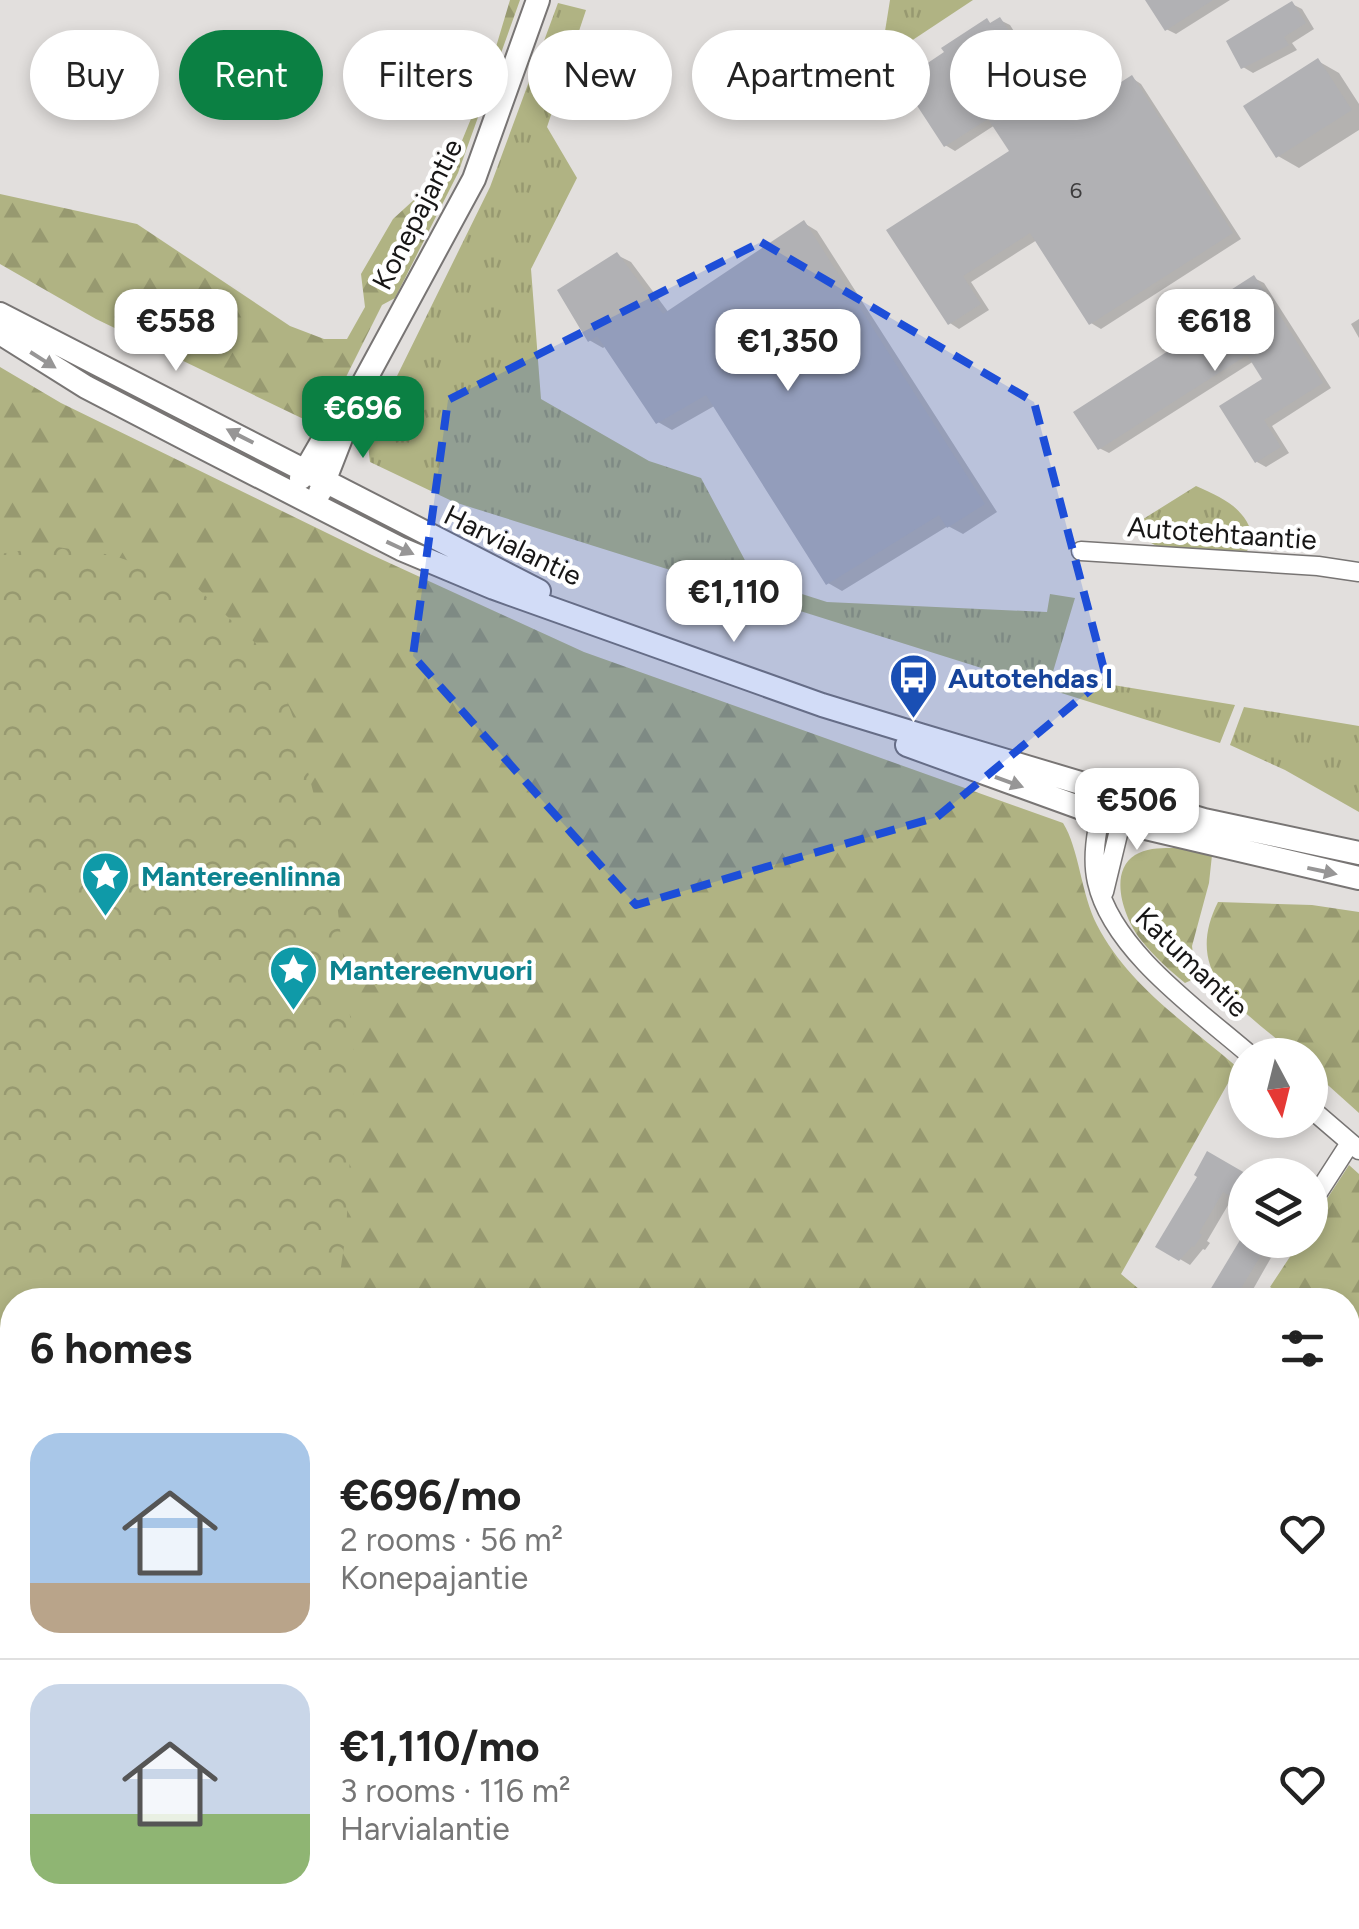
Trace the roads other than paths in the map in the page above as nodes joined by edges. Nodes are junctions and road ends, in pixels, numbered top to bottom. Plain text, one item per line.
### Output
1 (538, 0) edge
2 (0, 314) edge
3 (0, 332) edge
4 (358, 393) junction
5 (305, 468) junction
6 (326, 481) junction
7 (304, 498) junction
8 (1081, 551) dead end
9 (1359, 572) edge
10 (627, 636) junction
11 (822, 705) junction
12 (1116, 793) junction
13 (1111, 818) junction
14 (1359, 853) edge
15 (1359, 878) edge
16 (1231, 1038) edge
17 (1328, 1124) edge
18 (1355, 1147) edge
19 (1328, 1182) edge

1 - 4 main road, Konepajantie
5 -> 2 main road, Harvialantie
3 -> 7 main road, Harvialantie
4 - 5 main road, Konepajantie
4 - 6 main road, Konepajantie
5 - 6 main road, Harvialantie
5 - 7 main road, Konepajantie
6 - 7 main road, Konepajantie
6 - 10 main road, Harvialantie
7 -> 10 main road, Harvialantie
8 - 9 street, Autotehtaantie
10 - 11 main road, Harvialantie
11 - 12 main road, Harvialantie
11 -> 13 main road, Harvialantie
12 - 13 street, Katumantie
12 - 14 main road, Harvialantie
13 -> 15 main road, Harvialantie
13 - 16 street, Katumantie
17 - 18 street
18 - 19 street

